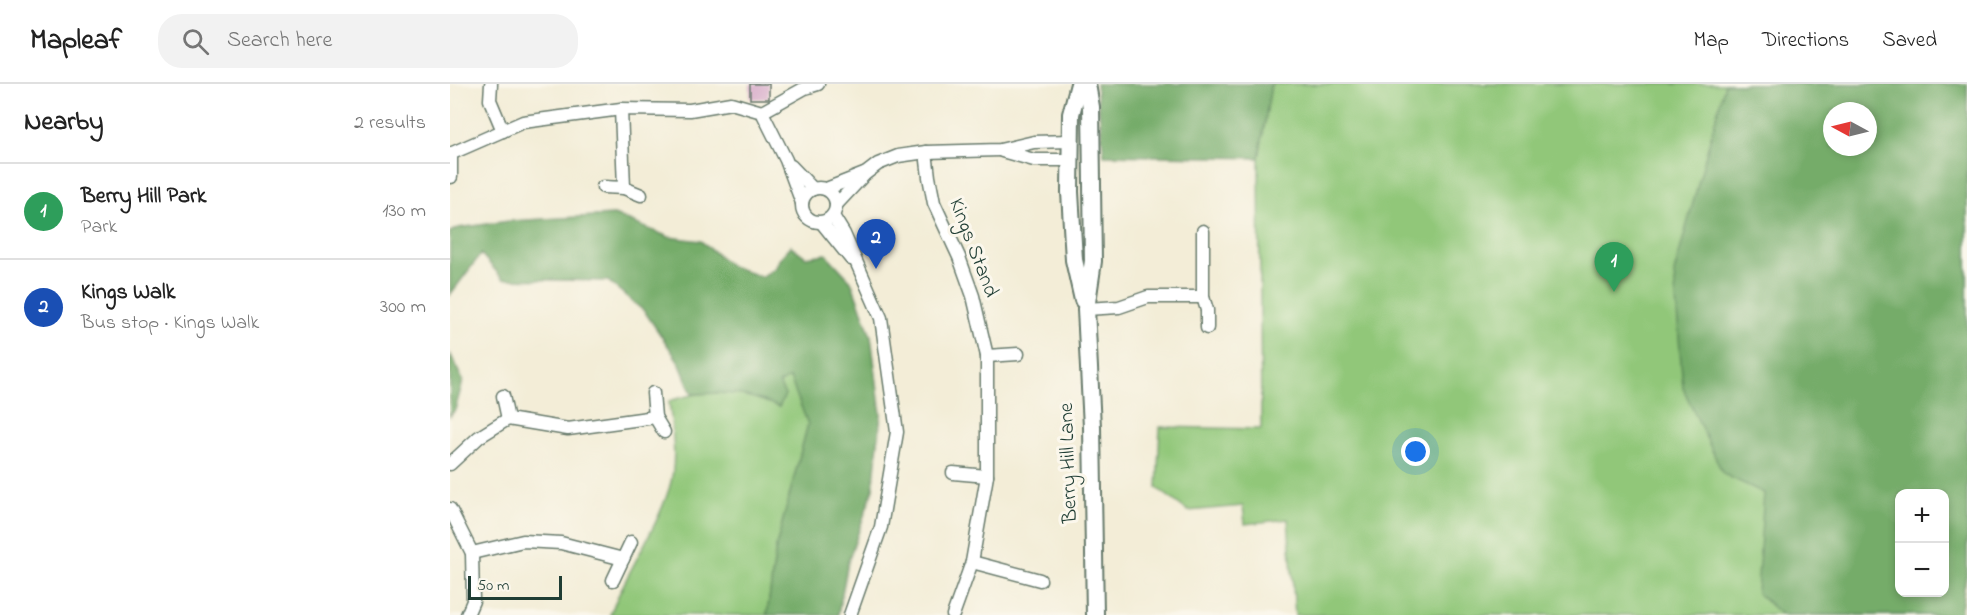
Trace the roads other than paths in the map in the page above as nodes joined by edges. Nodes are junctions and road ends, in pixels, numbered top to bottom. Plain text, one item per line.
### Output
1 (491, 84) edge
2 (818, 84) edge
3 (1083, 84) edge
4 (621, 109) junction
5 (762, 112) junction
6 (503, 130) junction
7 (1081, 145) junction
8 (1000, 150) junction
9 (926, 152) junction
10 (450, 154) edge
11 (786, 160) junction
12 (1070, 160) junction
13 (865, 174) junction
14 (451, 177) edge
15 (603, 186) dead end
16 (624, 188) junction
17 (819, 189) junction
18 (641, 195) dead end
19 (802, 203) junction
20 (830, 214) junction
21 (1203, 231) dead end
22 (1203, 297) junction
23 (1086, 309) junction
24 (1207, 328) dead end
25 (1018, 354) dead end
26 (987, 356) junction
27 (653, 393) dead end
28 (503, 396) dead end
29 (655, 417) junction
30 (508, 419) junction
31 (664, 432) dead end
32 (450, 464) edge
33 (953, 472) dead end
34 (987, 476) junction
35 (450, 509) edge
36 (631, 542) dead end
37 (472, 553) junction
38 (623, 559) junction
39 (972, 562) junction
40 (614, 580) dead end
41 (1040, 580) dead end
42 (467, 615) edge
43 (850, 615) edge
44 (953, 615) edge
45 (1095, 615) edge

1 - 6 street
2 - 5 street
3 - 7 street, Berry Hill Lane
3 - 7 street, Berry Hill Lane
4 - 5 street
4 - 6 street
4 - 16 street
5 - 11 street
6 - 10 street
7 - 8 street
7 - 12 street, Berry Hill Lane
7 - 23 street, Berry Hill Lane
8 - 9 street
8 - 12 street
9 - 13 street
9 - 26 street, Kings Stand
10 - 14 street
11 - 17 street
11 - 19 street
12 - 23 street, Berry Hill Lane
13 - 17 street
13 - 20 street
15 - 16 street
16 - 18 street
17 - 19 street
17 - 20 street
19 - 20 street
20 - 43 street
21 - 22 street
22 - 23 street
22 - 24 street
23 - 45 street, Berry Hill Lane
25 - 26 street
26 - 34 street, Kings Stand
27 - 29 street
28 - 30 street
29 - 30 street
29 - 31 street
30 - 32 street
33 - 34 street
34 - 39 street, Kings Stand
35 - 37 street
36 - 38 street
37 - 38 street
37 - 42 street
38 - 40 street
39 - 41 street
39 - 44 street, Kings Stand

